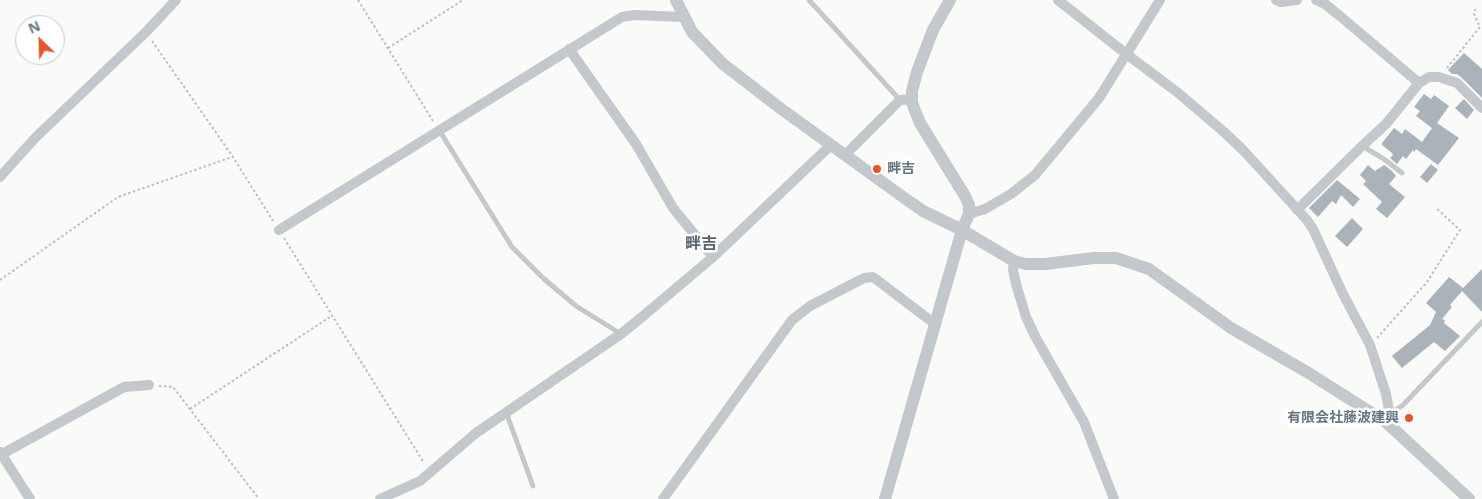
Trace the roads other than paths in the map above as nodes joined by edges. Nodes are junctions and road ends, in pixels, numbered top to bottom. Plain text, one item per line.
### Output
1 (176, 0) edge
2 (676, 0) edge
3 (809, 0) edge
4 (950, 0) edge
5 (1058, 0) edge
6 (1160, 0) edge
7 (1276, 0) edge
8 (1297, 0) edge
9 (1316, 0) edge
10 (683, 17) junction
11 (569, 49) junction
12 (1125, 53) junction
13 (1418, 83) junction
14 (906, 100) junction
15 (1482, 108) edge
16 (439, 130) junction
17 (831, 145) junction
18 (1362, 146) junction
19 (845, 155) junction
20 (1402, 173) dead end
21 (0, 177) edge
22 (1297, 210) junction
23 (969, 214) junction
24 (279, 230) road end
25 (962, 230) junction
26 (713, 258) junction
27 (1014, 261) junction
28 (1482, 322) edge
29 (935, 324) junction
30 (621, 334) junction
31 (149, 385) road end
32 (506, 412) junction
33 (1388, 418) junction
34 (1, 453) edge
35 (533, 486) dead end
36 (30, 499) edge
37 (380, 499) edge
38 (663, 499) edge
39 (885, 499) edge
40 (1114, 499) edge
41 (1469, 499) edge

1 - 21 street
2 - 10 street
3 - 14 lane
4 - 14 street
5 - 12 street
6 - 12 street
7 - 8 street
9 - 13 street
10 - 11 street
10 - 17 street
11 - 16 street
11 - 26 street
12 - 22 street
12 - 23 street
13 - 15 street
13 - 18 street
14 - 19 street
14 - 23 street
16 - 24 street
16 - 30 lane
17 - 19 street
17 - 26 street
18 - 20 lane
18 - 22 street
19 - 25 street
22 - 33 street
23 - 25 street
25 - 27 street
25 - 29 street
26 - 30 street
27 - 33 street
27 - 40 street
28 - 33 lane
29 - 38 street
29 - 39 street
30 - 32 street
31 - 34 street
32 - 35 lane
32 - 37 street
33 - 41 street
34 - 36 street

